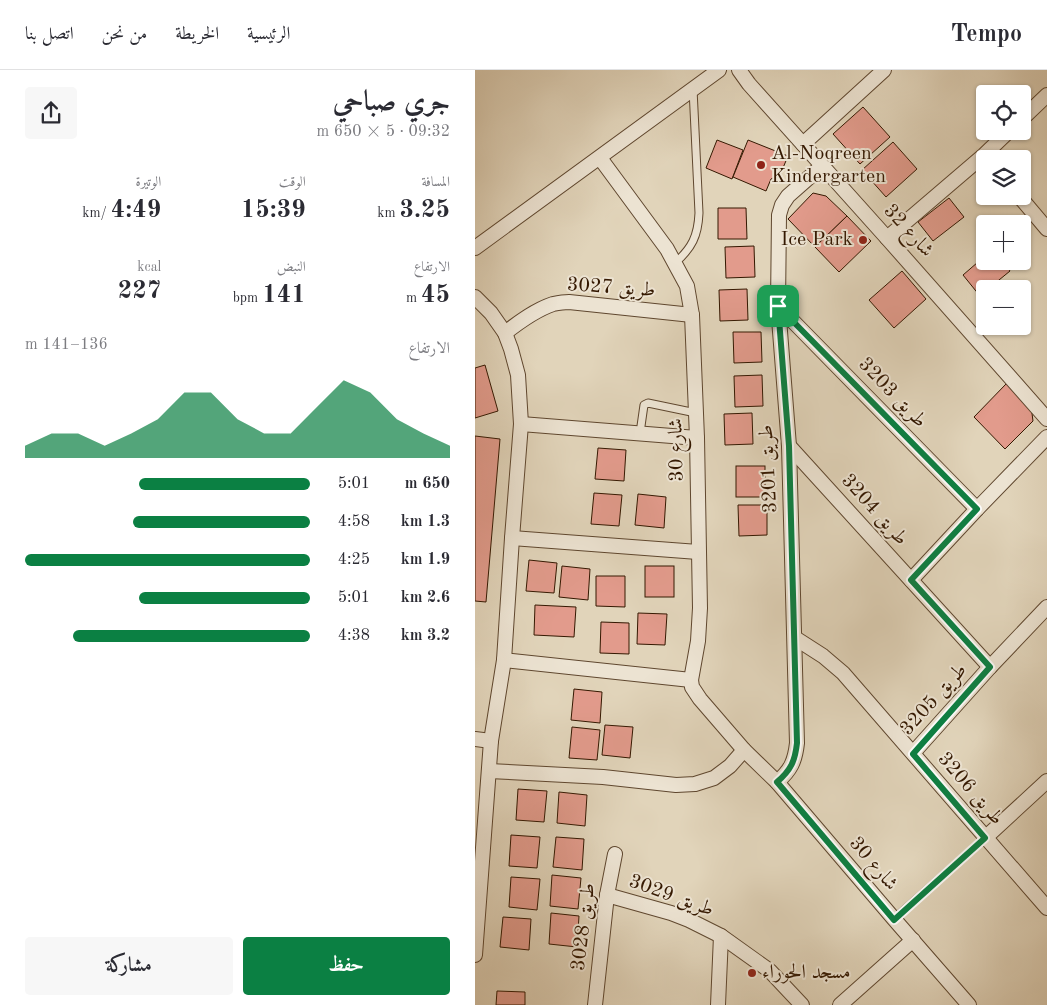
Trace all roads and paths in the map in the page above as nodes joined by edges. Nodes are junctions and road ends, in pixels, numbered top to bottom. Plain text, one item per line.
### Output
1 (719, 70) edge
2 (739, 70) edge
3 (884, 70) edge
4 (693, 88) junction
5 (1047, 95) edge
6 (1031, 110) edge
7 (1001, 140) edge
8 (803, 144) junction
9 (992, 150) edge
10 (600, 158) junction
11 (976, 165) edge
12 (822, 166) junction
13 (1027, 205) edge
14 (1047, 229) edge
15 (887, 238) junction
16 (475, 248) edge
17 (675, 263) junction
18 (475, 298) edge
19 (778, 306) junction
20 (692, 315) junction
21 (505, 333) junction
22 (696, 413) junction
23 (1047, 419) edge
24 (521, 424) junction
25 (640, 433) junction
26 (1047, 437) edge
27 (697, 438) junction
28 (789, 446) junction
29 (977, 509) junction
30 (512, 538) junction
31 (698, 552) junction
32 (911, 580) junction
33 (1047, 607) edge
34 (795, 638) junction
35 (504, 660) junction
36 (990, 667) junction
37 (691, 680) junction
38 (475, 739) edge
39 (491, 741) junction
40 (744, 750) junction
41 (913, 754) junction
42 (489, 771) junction
43 (1047, 781) edge
44 (777, 782) junction
45 (985, 838) junction
46 (615, 854) dead end
47 (607, 894) junction
48 (1047, 908) edge
49 (894, 920) junction
50 (721, 936) junction
51 (913, 940) junction
52 (475, 955) edge
53 (595, 1005) edge
54 (718, 1005) edge
55 (802, 1005) edge
56 (840, 1005) edge
57 (969, 1005) edge

1 - 4 street
2 - 8 street, شارع 32
3 - 8 street
4 - 10 street
4 - 17 lane
5 - 6 street
7 - 9 street
8 - 12 street, شارع 32
10 - 16 street
10 - 17 street, شارع 30
11 - 15 street
12 - 15 street, شارع 32
12 - 19 street, طريق 3201
13 - 14 street
15 - 23 street, شارع 32
17 - 20 street, شارع 30
18 - 21 street
19 - 28 street, طريق 3201
19 - 29 street, طريق 3203
20 - 21 street, طريق 3027
20 - 22 street, شارع 30
21 - 24 street
22 - 25 lane
22 - 27 street, شارع 30
24 - 25 street
24 - 30 street
25 - 27 street
26 - 29 street
27 - 31 street, شارع 30
28 - 32 street, طريق 3204
28 - 34 street, طريق 3201
29 - 32 street
30 - 31 street
30 - 35 street
31 - 37 street, شارع 30
32 - 36 street, طريق 3204
33 - 36 street, طريق 3205
34 - 41 street, طريق 3206
34 - 44 street, طريق 3201
35 - 37 street
35 - 39 street
36 - 41 street, طريق 3205
37 - 40 street, شارع 30
38 - 39 street
39 - 42 street
40 - 42 street
40 - 44 street, شارع 30
41 - 45 street, طريق 3206
42 - 52 street
43 - 45 street
44 - 49 street, شارع 30
45 - 48 street, طريق 3206
45 - 49 lane
46 - 47 street, طريق 3028
47 - 50 street, طريق 3029
47 - 53 street, طريق 3028
49 - 51 street, شارع 30
50 - 54 street, طريق 3029
50 - 55 street, طريق 3029
51 - 56 street
51 - 57 street, شارع 30

